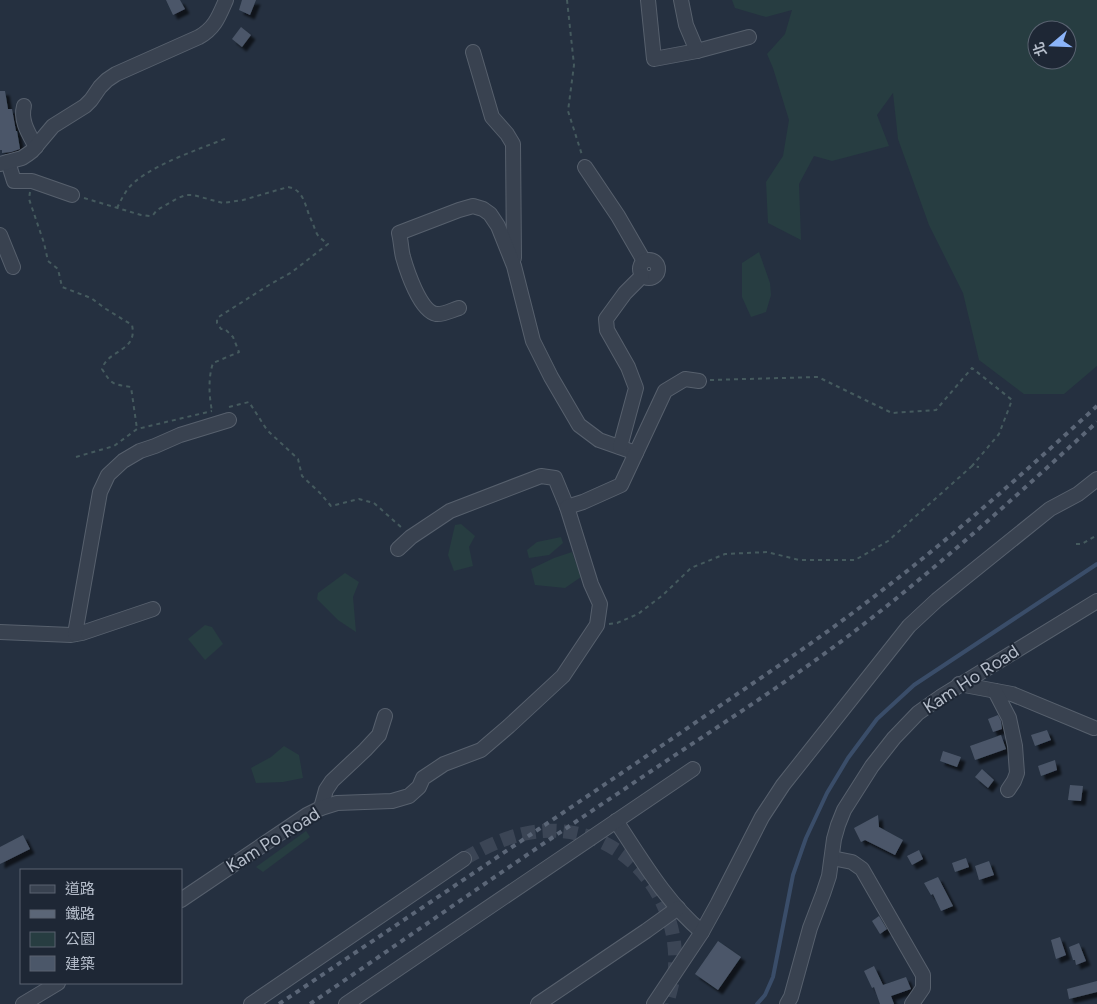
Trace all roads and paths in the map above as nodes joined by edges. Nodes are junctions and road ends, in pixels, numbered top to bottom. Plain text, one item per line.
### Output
1 (226, 0) edge
2 (567, 0) edge
3 (648, 0) edge
4 (681, 0) edge
5 (750, 37) dead end
6 (696, 51) junction
7 (473, 52) dead end
8 (24, 106) dead end
9 (227, 138) dead end
10 (36, 147) junction
11 (4, 163) edge
12 (585, 167) joint
13 (32, 181) junction
14 (72, 195) joint
15 (117, 208) junction
16 (0, 235) edge
17 (514, 266) junction
18 (13, 267) dead end
19 (459, 308) dead end
20 (699, 381) joint
21 (225, 414) joint
22 (137, 429) junction
23 (620, 447) junction
24 (636, 453) junction
25 (76, 457) dead end
26 (972, 466) junction
27 (979, 467) dead end
28 (1097, 479) edge
29 (567, 507) junction
30 (1097, 535) edge
31 (411, 537) junction
32 (1076, 544) dead end
33 (398, 550) dead end
34 (1097, 602) edge
35 (153, 609) dead end
36 (597, 625) junction
37 (0, 632) edge
38 (75, 634) junction
39 (959, 684) junction
40 (995, 691) junction
41 (386, 716) dead end
42 (1094, 728) dead end
43 (693, 769) dead end
44 (1008, 790) dead end
45 (321, 808) junction
46 (616, 821) junction
47 (832, 858) junction
48 (464, 859) tunnel mouth
49 (182, 899) edge
50 (678, 908) junction
51 (702, 932) junction
52 (56, 984) edge
53 (23, 1004) edge
54 (251, 1004) edge
55 (346, 1004) edge
56 (538, 1004) edge
57 (654, 1004) edge
58 (787, 1004) edge
59 (912, 1004) edge

1 - 10 street
2 - 12 path
3 - 6 street
4 - 6 street
5 - 6 street
7 - 17 street
8 - 10 street
9 - 15 path
10 - 11 street
11 - 13 street
12 - 23 street
13 - 14 street
13 - 22 path
14 - 15 path
15 - 22 path
16 - 18 street
17 - 19 street
17 - 23 street
20 - 24 street
20 - 26 path
21 - 31 path
21 - 38 street
22 - 25 path
23 - 24 street
24 - 29 street
26 - 27 path
26 - 36 path
28 - 51 street
29 - 31 street
29 - 36 street
30 - 32 path
31 - 33 street
34 - 39 street, Kam Ho Road
35 - 38 street
36 - 45 street, Kam Po Road
37 - 38 street
39 - 40 street
39 - 47 street, Kam Ho Road
40 - 42 street
40 - 44 street
41 - 45 street
43 - 46 street
45 - 49 street, Kam Po Road
46 - 50 street
46 - 55 street
47 - 58 street, Kam Ho Road
47 - 59 street
48 - 54 street
50 - 51 street
50 - 56 street
51 - 57 street
52 - 53 street

